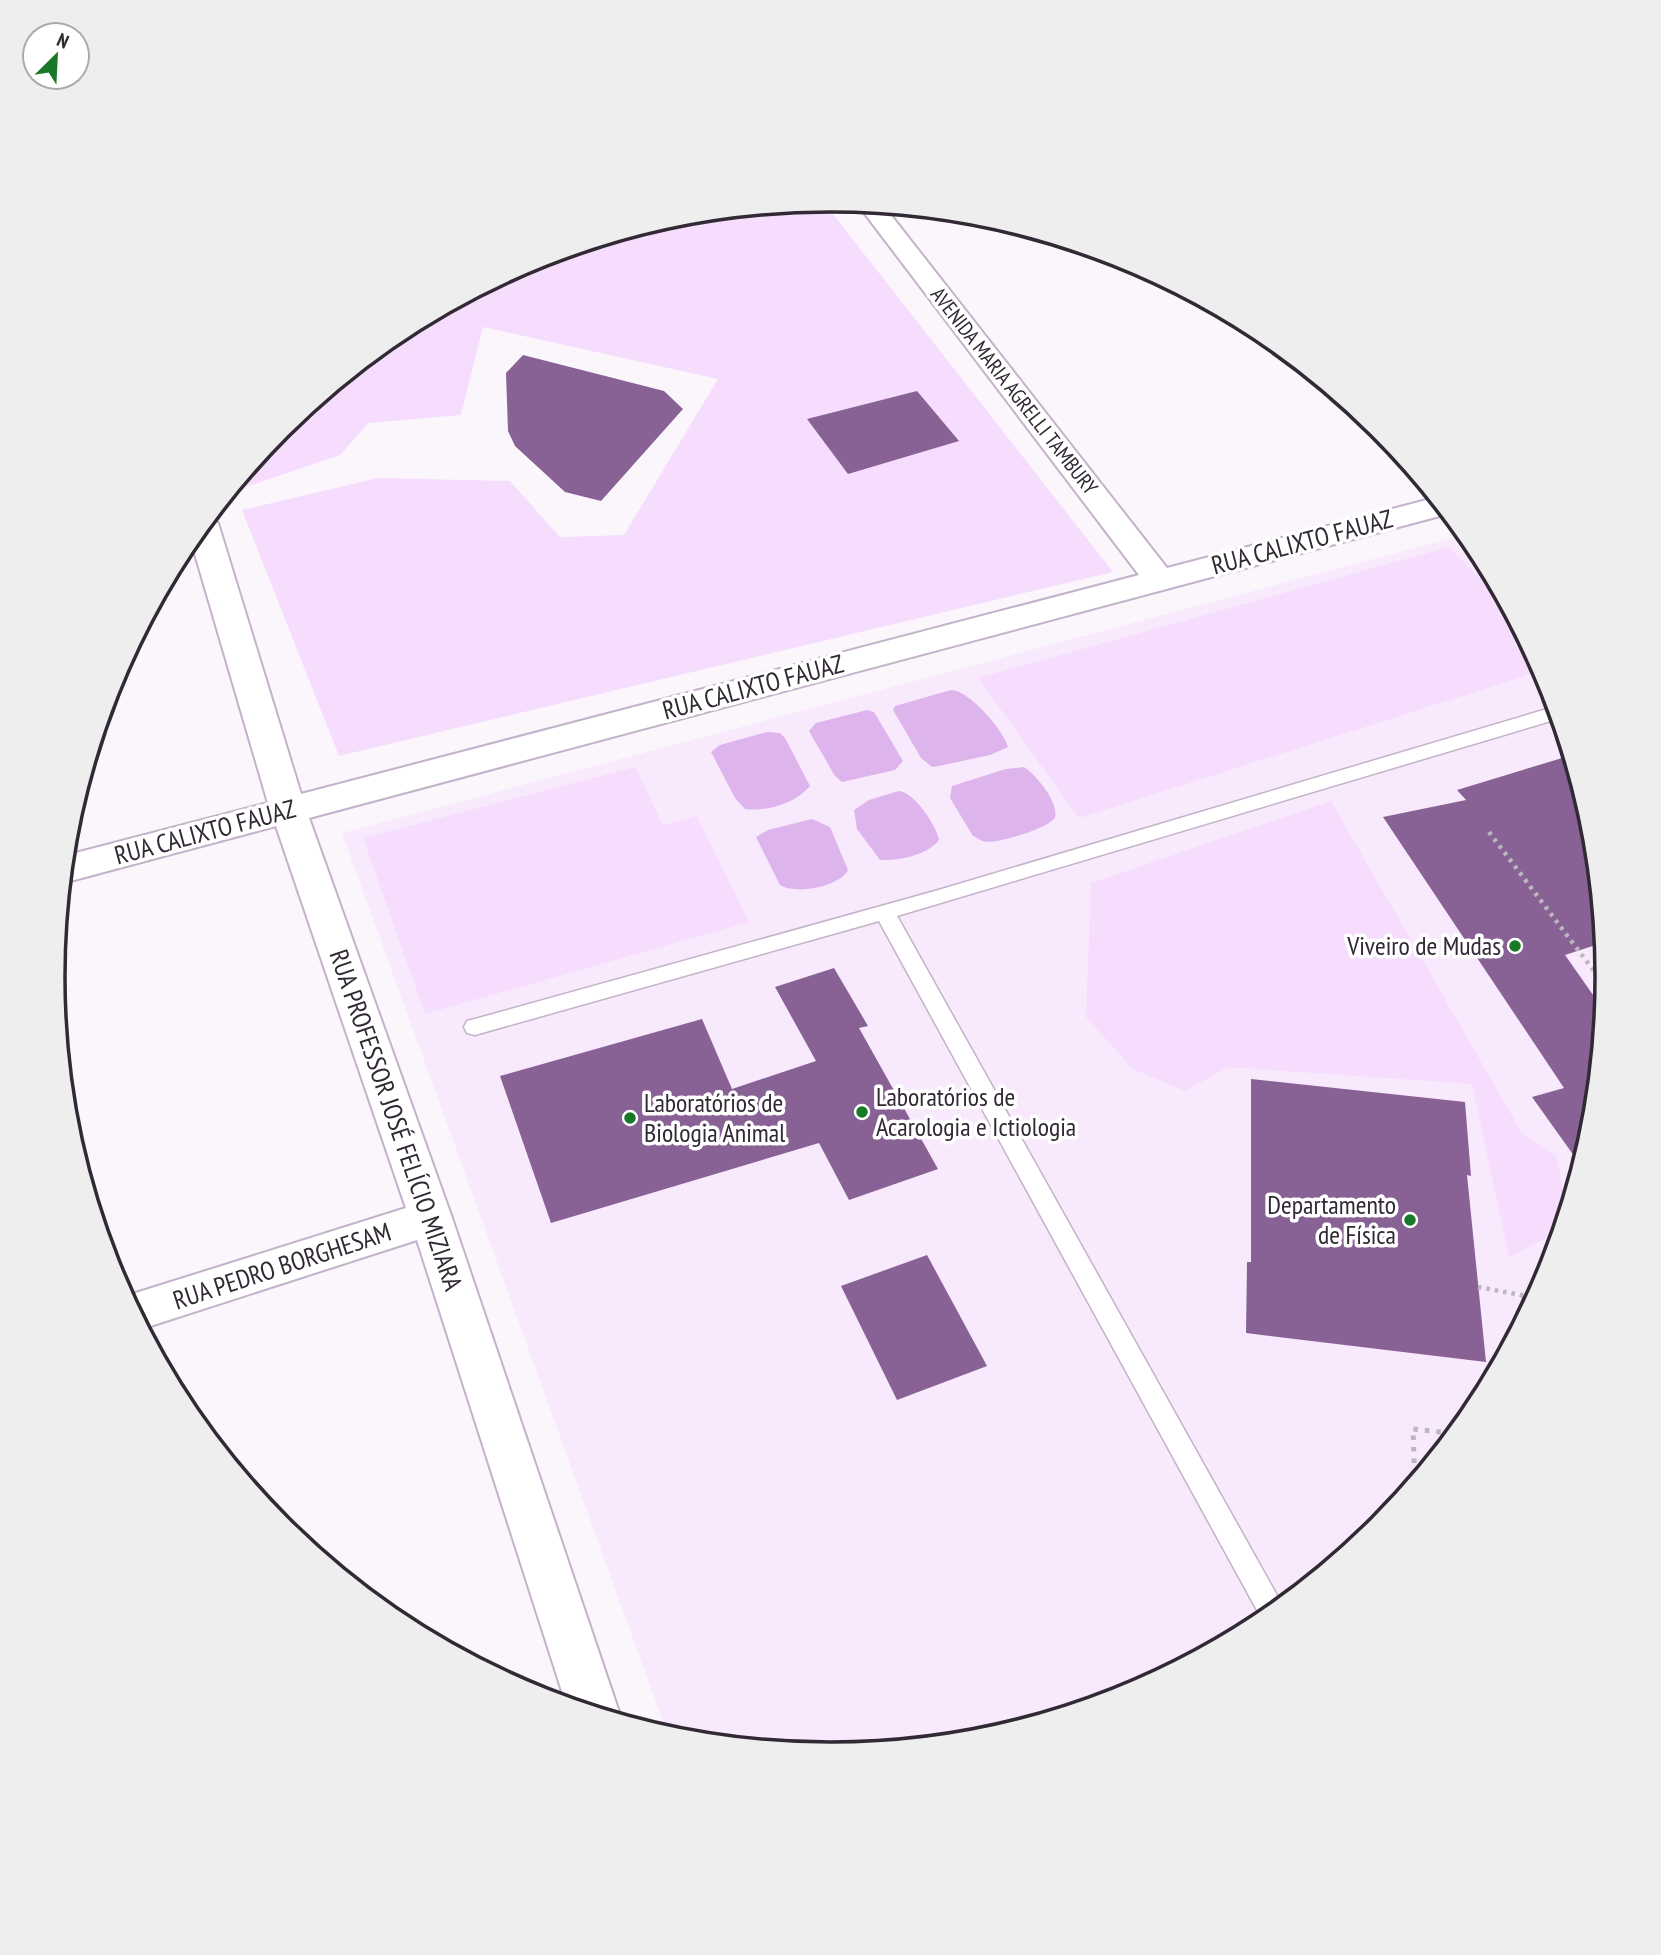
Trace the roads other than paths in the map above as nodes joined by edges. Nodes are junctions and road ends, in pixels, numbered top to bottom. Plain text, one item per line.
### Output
1 (876, 213) edge
2 (1435, 507) edge
3 (206, 535) edge
4 (1159, 579) junction
5 (1550, 715) edge
6 (288, 810) junction
7 (73, 867) edge
8 (885, 912) junction
9 (475, 1027) dead end
10 (431, 1218) junction
11 (141, 1310) edge
12 (1269, 1605) edge
13 (592, 1705) edge

1 - 4 street, AVENIDA MARIA AGRELLI TAMBURY
2 - 4 street, RUA CALIXTO FAUAZ
3 - 6 street, RUA PROFESSOR JOSÉ FELÍCIO MIZIARA
4 - 6 street, RUA CALIXTO FAUAZ
5 - 8 lane
6 - 7 street, RUA CALIXTO FAUAZ
6 - 10 street, RUA PROFESSOR JOSÉ FELÍCIO MIZIARA
8 - 9 lane
8 - 12 lane
10 - 11 street, RUA PEDRO BORGHESAM
10 - 13 street, RUA PROFESSOR JOSÉ FELÍCIO MIZIARA

